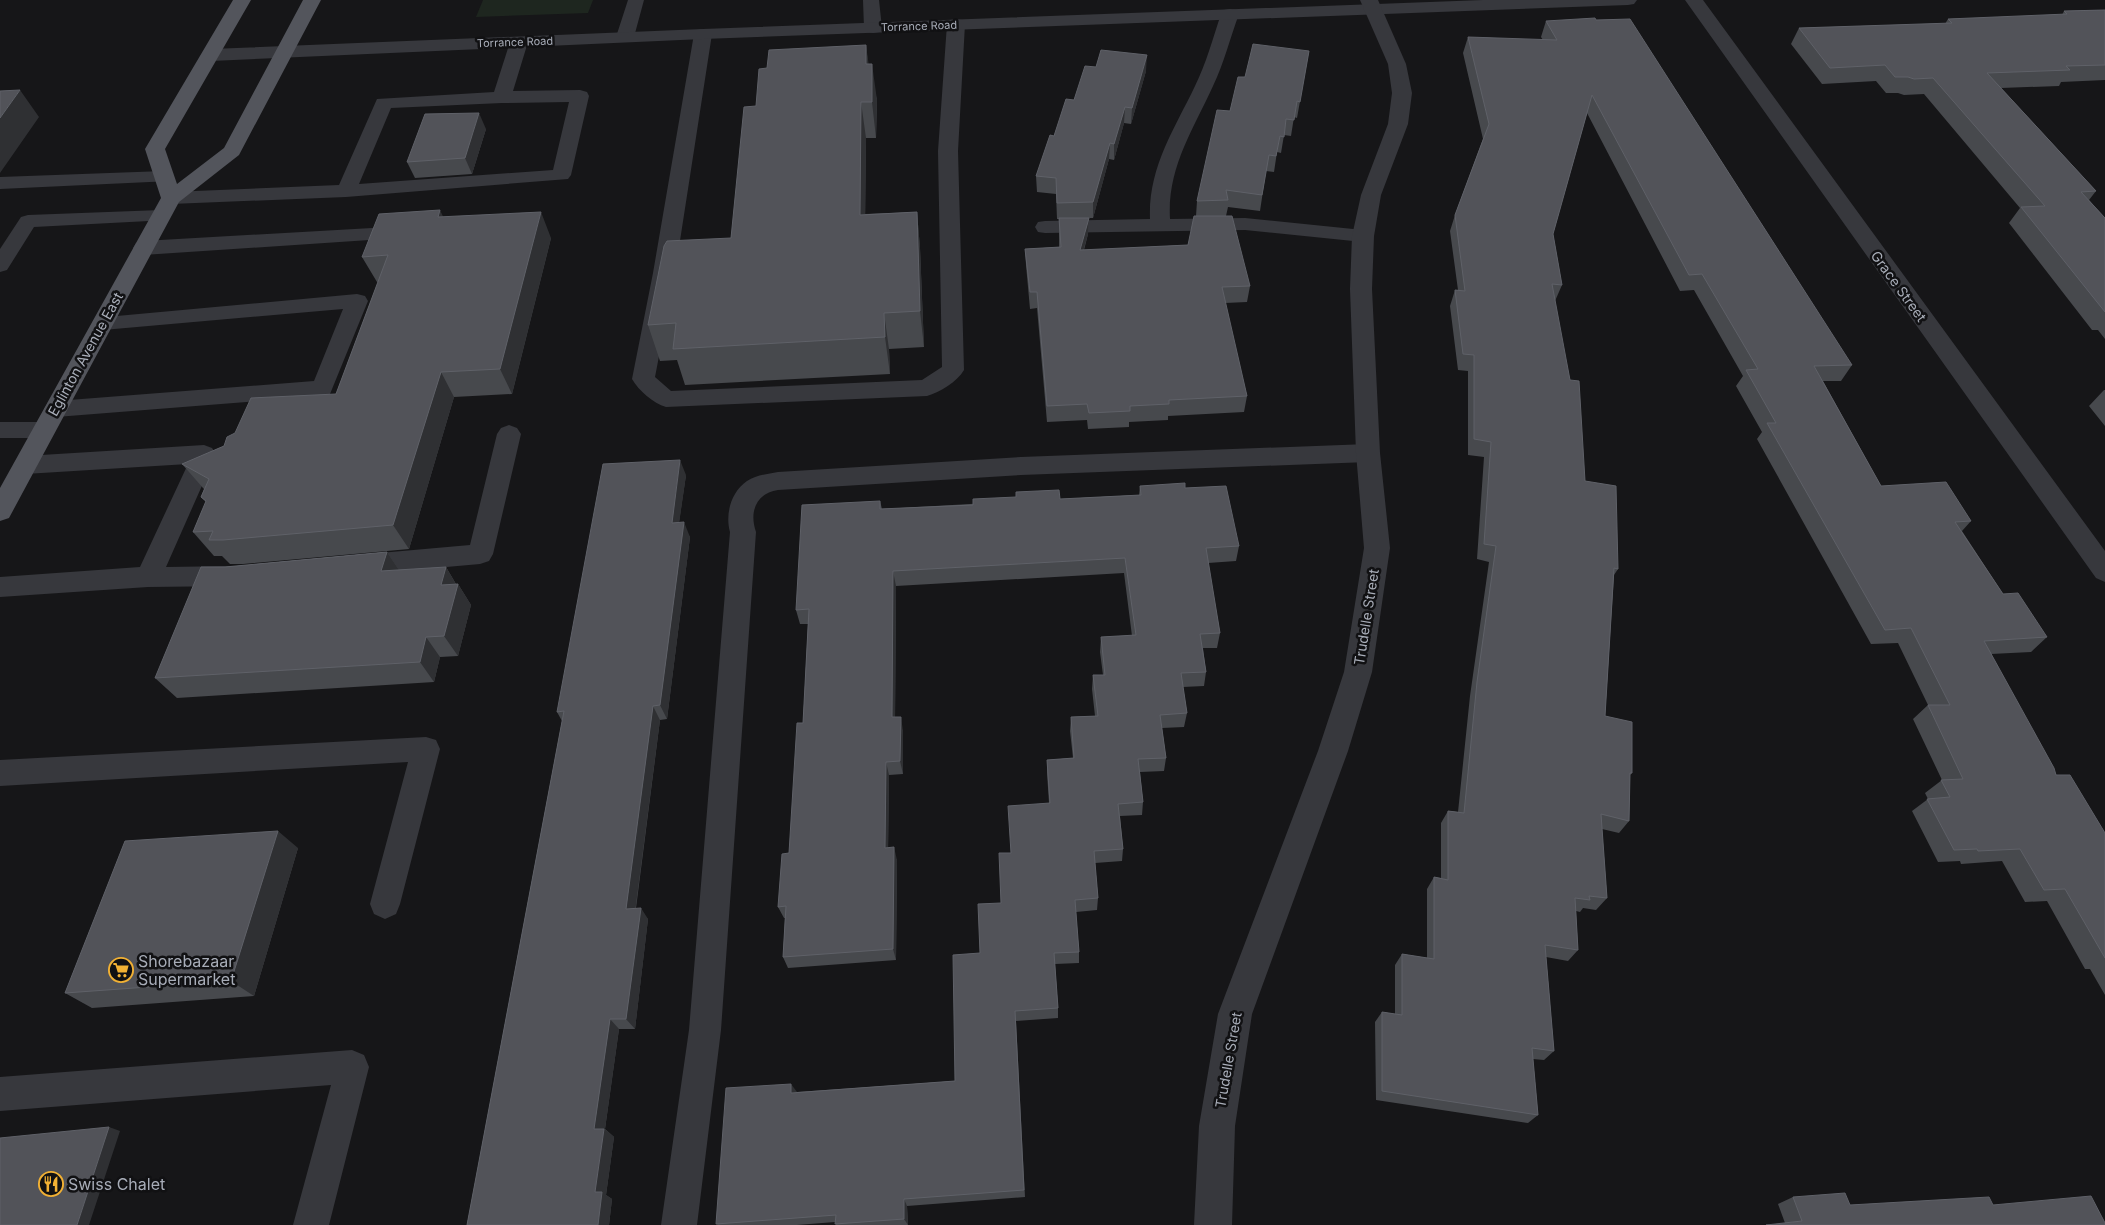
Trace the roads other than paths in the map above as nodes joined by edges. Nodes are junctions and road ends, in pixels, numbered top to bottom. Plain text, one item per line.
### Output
1 (242, 0) edge
2 (312, 0) edge
3 (636, 0) edge
4 (871, 0) edge
5 (1628, 0) edge
6 (1694, 0) edge
7 (1371, 5) edge
8 (1230, 14) junction
9 (956, 24) junction
10 (873, 28) junction
11 (703, 34) junction
12 (625, 37) junction
13 (519, 42) junction
14 (286, 51) junction
15 (211, 55) junction
16 (502, 97) junction
17 (164, 177) junction
18 (0, 183) edge
19 (346, 191) junction
20 (166, 207) junction
21 (1160, 226) junction
22 (1045, 227) dead end
23 (422, 230) edge
24 (1363, 236) junction
25 (143, 248) junction
26 (0, 264) edge
27 (103, 322) junction
28 (50, 420) junction
29 (0, 430) edge
30 (509, 434) dead end
31 (1368, 453) junction
32 (25, 465) junction
33 (0, 511) edge
34 (332, 567) edge
35 (2105, 571) edge
36 (253, 575) edge
37 (148, 577) junction
38 (0, 587) edge
39 (0, 772) edge
40 (385, 904) dead end
41 (0, 1094) edge
42 (311, 1225) edge
43 (679, 1225) edge
44 (1213, 1225) edge

1 - 15 main road
2 - 14 main road, Eglinton Avenue East
3 - 12 lane
4 - 10 lane
5 - 7 street, Torrance Road
6 - 35 street, Grace Street
7 - 8 street, Torrance Road
7 - 24 street, Trudelle Street
8 - 9 street, Torrance Road
8 - 21 lane
9 - 10 street, Torrance Road
9 - 11 lane
10 - 11 street, Torrance Road
11 - 12 street, Torrance Road
12 - 13 street, Torrance Road
13 - 14 street, Torrance Road
13 - 16 lane
14 - 15 street, Torrance Road
14 - 20 main road, Eglinton Avenue East
15 - 17 main road
16 - 19 lane
16 - 19 lane
17 - 18 lane
17 - 20 main road
19 - 20 lane
20 - 25 main road, Eglinton Avenue East
20 - 26 lane
21 - 22 lane
21 - 24 lane
23 - 25 lane
24 - 31 street, Trudelle Street
25 - 27 main road, Eglinton Avenue East
27 - 28 main road, Eglinton Avenue East
27 - 28 lane
28 - 29 lane
28 - 32 main road, Eglinton Avenue East
30 - 34 lane
31 - 43 lane
31 - 44 street, Trudelle Street
32 - 33 main road, Eglinton Avenue East
32 - 37 lane
36 - 37 lane
37 - 38 lane
39 - 40 lane
41 - 42 lane

